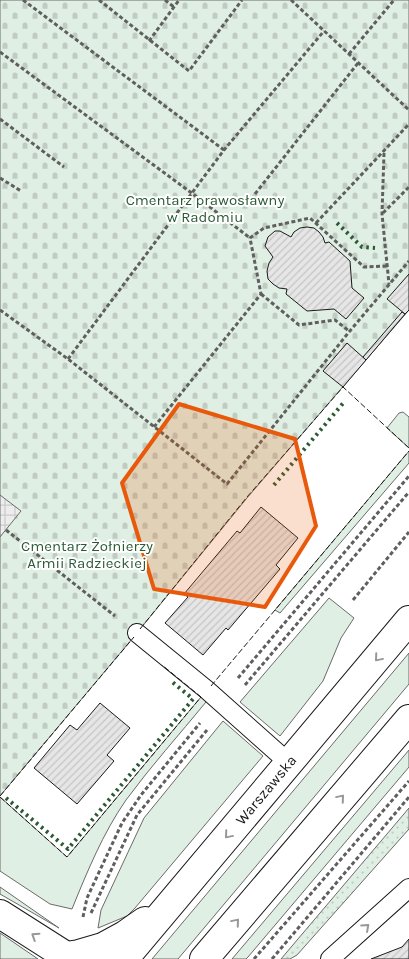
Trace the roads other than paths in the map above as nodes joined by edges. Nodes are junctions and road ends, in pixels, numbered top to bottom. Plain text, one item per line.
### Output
1 (409, 620) edge
2 (137, 633) road end
3 (409, 719) edge
4 (289, 763) junction
5 (409, 888) edge
6 (169, 905) junction
7 (0, 914) edge
8 (68, 958) edge
9 (124, 959) edge
10 (204, 959) edge
11 (330, 959) edge

1 -> 4 main road, Warszawska
2 - 4 lane
10 -> 3 main road
4 -> 6 main road, Warszawska
11 -> 5 lane
6 - 8 main road
6 - 9 main road, Warszawska
8 -> 7 main road

